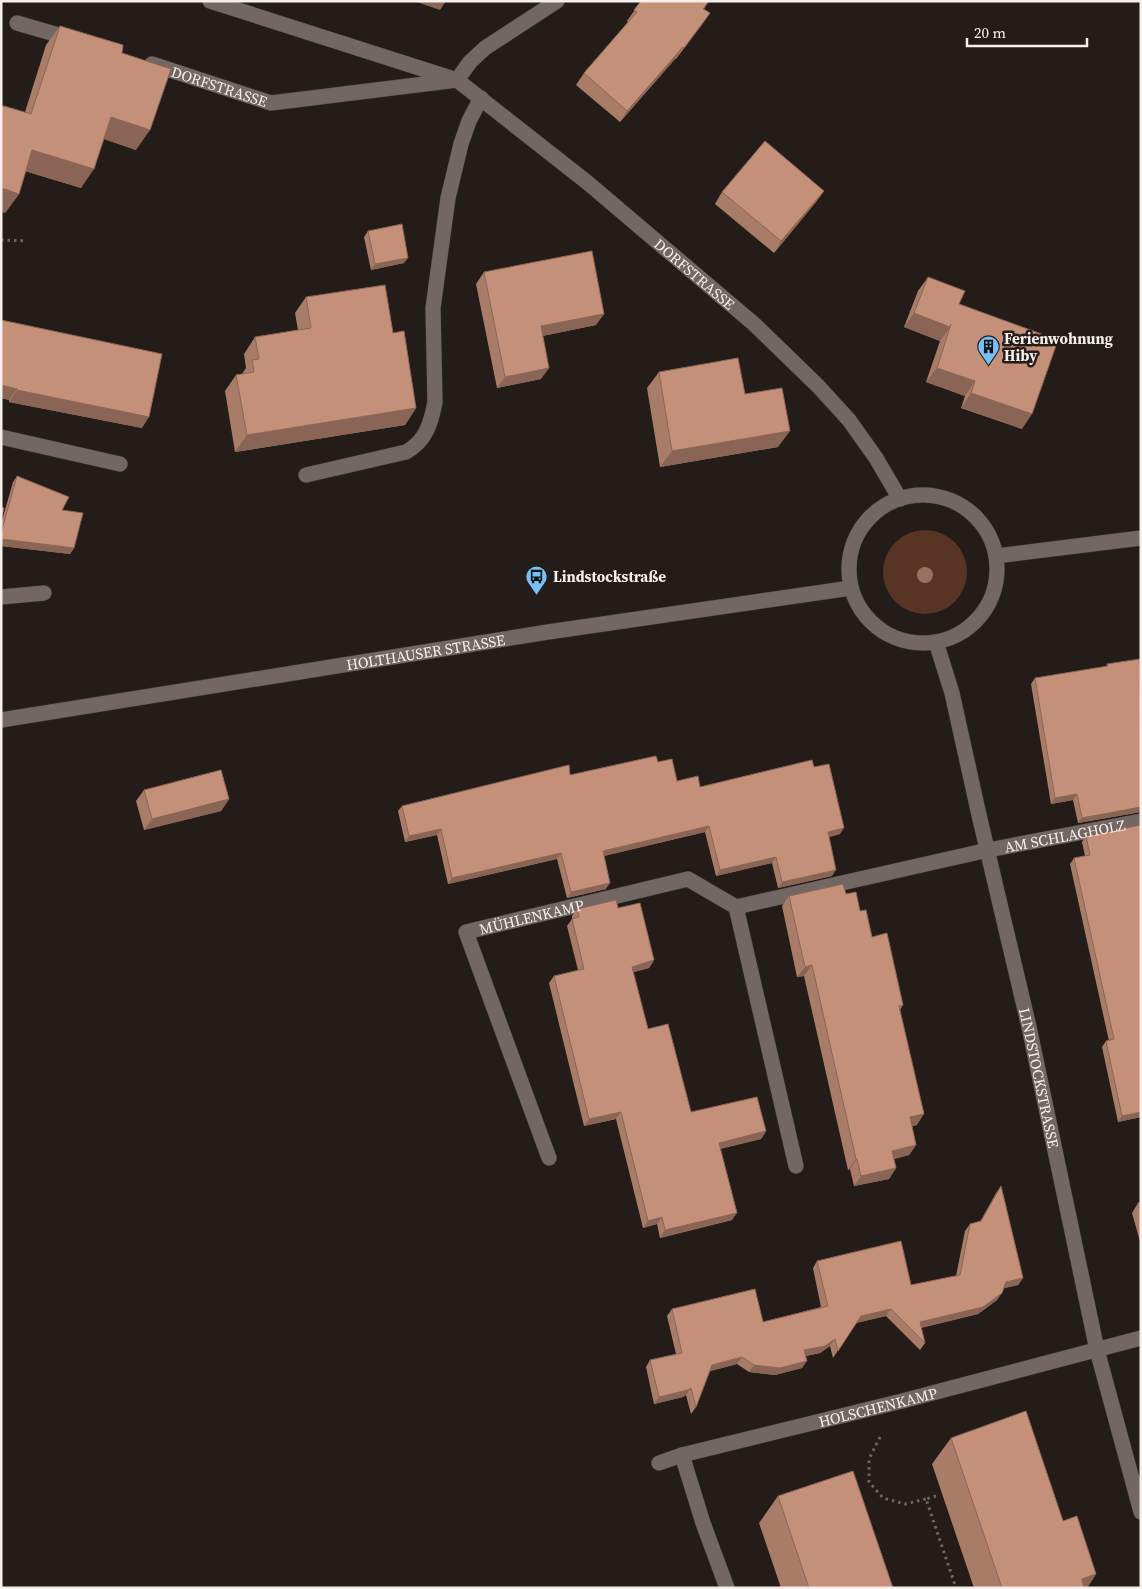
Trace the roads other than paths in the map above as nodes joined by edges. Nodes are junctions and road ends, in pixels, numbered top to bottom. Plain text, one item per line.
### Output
1 (210, 1) edge
2 (557, 1) edge
3 (253, 8) edge
4 (17, 23) dead end
5 (82, 42) edge
6 (137, 59) edge
7 (457, 80) junction
8 (481, 98) junction
9 (1, 437) edge
10 (120, 464) dead end
11 (306, 475) dead end
12 (900, 499) junction
13 (1141, 538) edge
14 (996, 556) junction
15 (851, 588) junction
16 (44, 593) dead end
17 (1, 597) edge
18 (936, 642) junction
19 (1, 720) edge
20 (1141, 821) edge
21 (988, 850) junction
22 (736, 907) junction
23 (548, 1158) dead end
24 (796, 1166) dead end
25 (1141, 1338) edge
26 (1097, 1350) junction
27 (682, 1455) junction
28 (659, 1463) dead end
29 (1141, 1512) edge
30 (727, 1588) edge

1 - 3 street, DORFSTRASSE
2 - 7 street
3 - 7 street, DORFSTRASSE
4 - 5 street
6 - 7 street, DORFSTRASSE
7 - 8 street, DORFSTRASSE
8 - 11 street
8 - 12 street, DORFSTRASSE
9 - 10 street
12 - 14 street
12 - 15 street
13 - 14 street
14 - 18 street
15 - 18 street
15 - 19 street, HOLTHAUSER STRASSE
16 - 17 street
18 - 21 street, LINDSTOCKSTRASSE
20 - 21 street, AM SCHLAGHOLZ
21 - 22 street
21 - 26 street, LINDSTOCKSTRASSE
22 - 23 street, MÜHLENKAMP
22 - 24 street
25 - 26 street, HOLSCHENKAMP
26 - 27 street, HOLSCHENKAMP
26 - 29 street, LINDSTOCKSTRASSE
27 - 28 street, HOLSCHENKAMP
27 - 30 street

